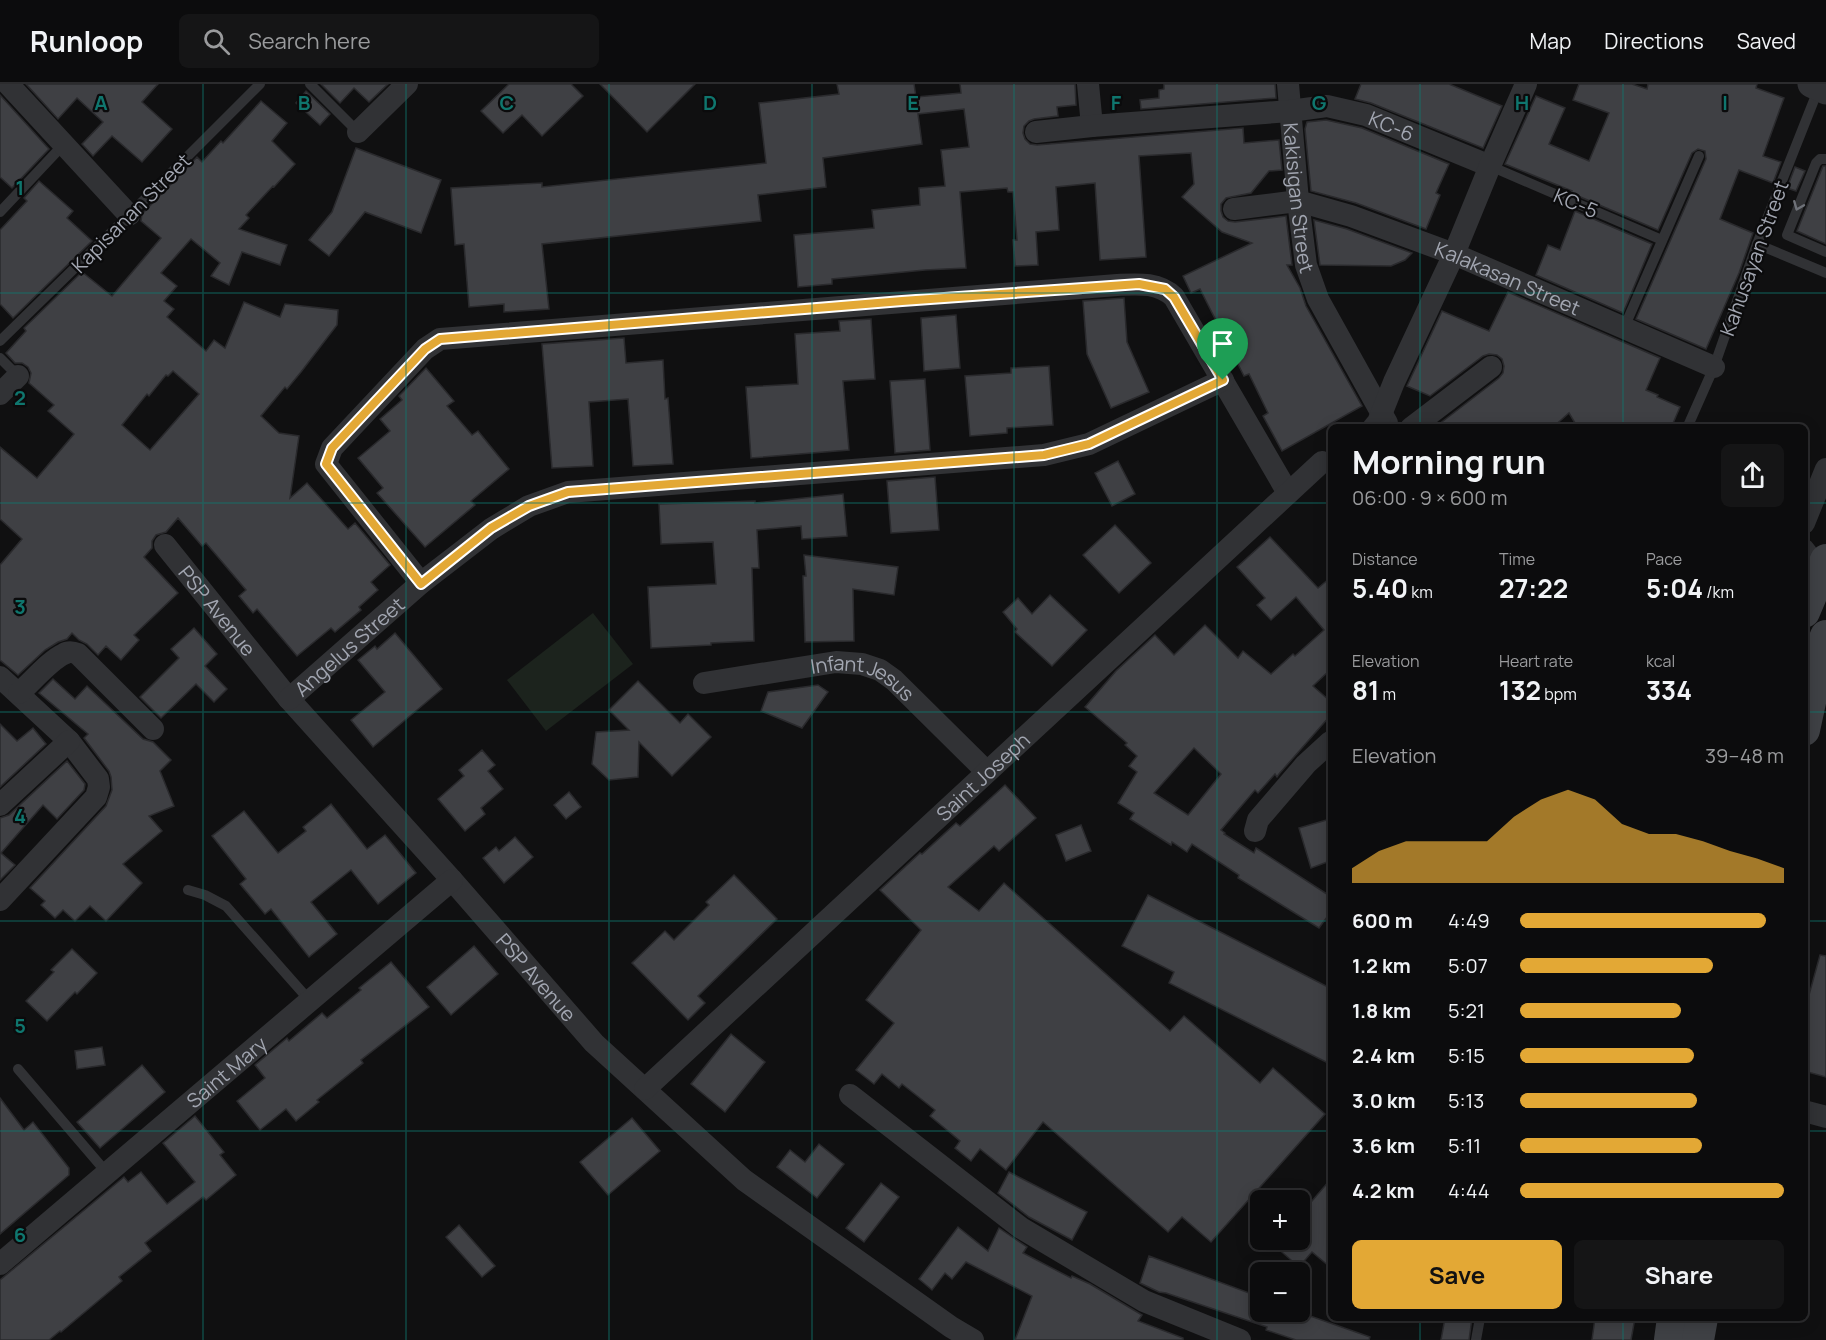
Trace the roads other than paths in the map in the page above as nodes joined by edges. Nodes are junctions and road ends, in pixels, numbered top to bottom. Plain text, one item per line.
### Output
1 (8, 84) edge
2 (260, 84) edge
3 (310, 84) edge
4 (407, 84) edge
5 (1088, 84) edge
6 (1288, 84) edge
7 (1526, 84) edge
8 (1818, 87) edge
9 (1290, 111) junction
10 (1092, 126) junction
11 (358, 132) joint
12 (1036, 132) dead end
13 (64, 143) junction
14 (1699, 156) dead end
15 (1826, 159) edge
16 (1490, 166) junction
17 (1298, 201) junction
18 (1234, 209) dead end
19 (0, 212) edge
20 (129, 215) junction
21 (1662, 240) junction
22 (1757, 244) junction
23 (1826, 252) edge
24 (1454, 254) junction
25 (1826, 273) edge
26 (1624, 327) junction
27 (0, 341) edge
28 (0, 358) edge
29 (1491, 367) dead end
30 (1714, 367) junction
31 (18, 376) joint
32 (1223, 380) junction
33 (0, 394) edge
34 (1381, 423) edge
35 (1416, 424) edge
36 (1689, 424) edge
37 (1322, 462) dead end
38 (1826, 469) edge
39 (1288, 493) junction
40 (1808, 513) edge
41 (165, 545) dead end
42 (1818, 560) edge
43 (421, 584) junction
44 (1808, 597) edge
45 (1826, 636) edge
46 (0, 677) edge
47 (704, 683) dead end
48 (20, 693) junction
49 (289, 699) junction
50 (1808, 711) edge
51 (153, 729) dead end
52 (69, 741) junction
53 (1328, 744) edge
54 (986, 771) junction
55 (0, 805) edge
56 (1256, 831) dead end
57 (452, 880) junction
58 (188, 890) dead end
59 (0, 900) edge
60 (309, 1001) junction
61 (18, 1069) dead end
62 (645, 1089) junction
63 (850, 1095) dead end
64 (1808, 1112) edge
65 (1826, 1117) edge
66 (107, 1173) junction
67 (0, 1264) edge
68 (1479, 1321) edge
69 (1673, 1321) edge
70 (1701, 1321) edge
71 (973, 1340) edge
72 (1240, 1340) edge
73 (1476, 1340) edge
74 (1670, 1340) edge
75 (1698, 1340) edge

1 - 13 street
2 - 20 lane, Kapisanan Street
3 - 11 lane
4 - 11 street
5 - 10 street
6 - 9 street
7 - 16 street
8 - 22 lane, Kahusayan Street
9 - 10 street, Kakisigan Street
9 - 16 street, KC-6
9 - 17 street, Kakisigan Street
10 - 12 street, Kakisigan Street
13 - 19 lane
13 - 20 street
14 - 21 lane
15 -> 23 lane
16 - 21 lane, KC-5
16 - 24 street
17 - 18 street
17 - 24 street, Kalakasan Street
17 - 34 street, Kakisigan Street
20 - 27 lane, Kapisanan Street
21 - 26 lane
22 - 25 lane
22 - 30 lane, Kahusayan Street
24 - 26 street, Kalakasan Street
24 - 34 street
26 - 30 street, Kalakasan Street
28 - 31 lane
29 - 35 street
30 - 36 lane, Kahusayan Street
31 - 33 street
32 - 39 street
32 - 43 street, Angelus Street
32 - 43 street
37 - 39 street, Saint Joseph
38 - 40 street
39 - 54 street, Saint Joseph
41 - 49 street, PSP Avenue
42 - 44 main road
43 - 49 street, Angelus Street
45 - 50 main road
46 - 48 street
47 - 54 street, Infant Jesus
48 - 51 street
48 - 52 street
49 - 57 street, PSP Avenue
52 - 55 street
52 - 59 street
53 - 56 street
54 - 62 street, Saint Joseph
57 - 60 street, Saint Mary
57 - 62 street, PSP Avenue
58 - 60 lane
60 - 66 street, Saint Mary
61 - 66 lane
62 - 71 street, PSP Avenue
63 - 72 street
64 - 65 street
66 - 67 street, Saint Mary
68 - 73 lane
69 - 74 main road
70 - 75 main road

